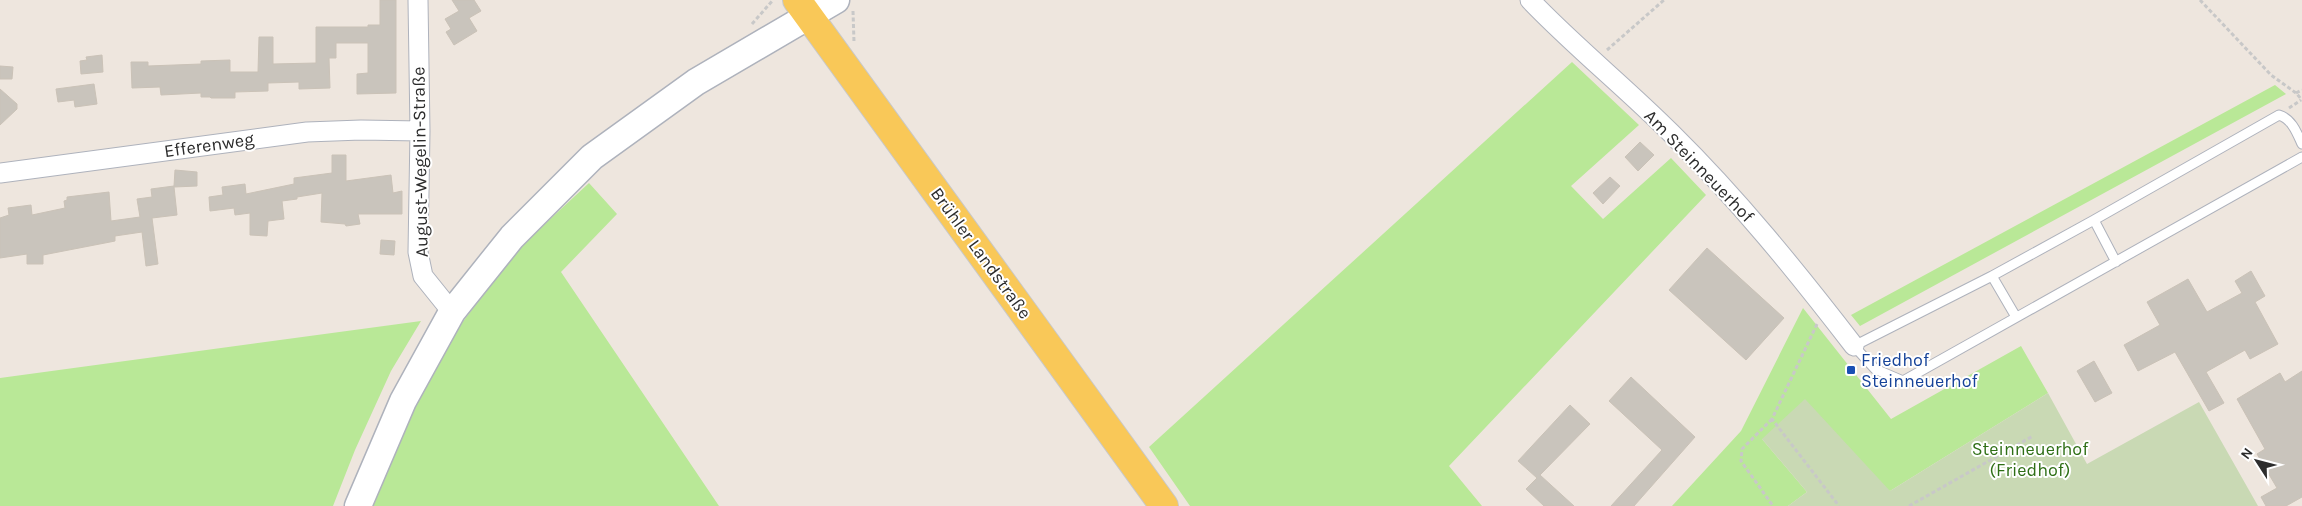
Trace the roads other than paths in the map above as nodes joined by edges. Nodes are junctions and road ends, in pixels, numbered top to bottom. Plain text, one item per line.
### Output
1 (418, 0) edge
2 (836, 0) edge
3 (1530, 0) edge
4 (803, 8) edge
5 (420, 131) junction
6 (2302, 144) edge
7 (2302, 157) edge
8 (0, 174) edge
9 (2094, 220) junction
10 (2116, 262) junction
11 (1992, 276) junction
12 (452, 312) junction
13 (2016, 317) junction
14 (1854, 346) junction
15 (358, 506) edge
16 (1164, 506) edge

1 - 5 street, August-Wegelin-Straße
2 - 4 main road
3 - 14 street, Am Steinneuerhof
4 - 12 main road
4 - 16 main road, Brühler Landstraße
5 - 8 street, Efferenweg
5 - 12 street, August-Wegelin-Straße
6 - 9 lane
7 - 10 lane
9 - 10 lane
9 - 11 lane
10 - 13 lane
11 - 13 lane
11 - 14 lane
12 - 15 main road
13 - 14 lane

